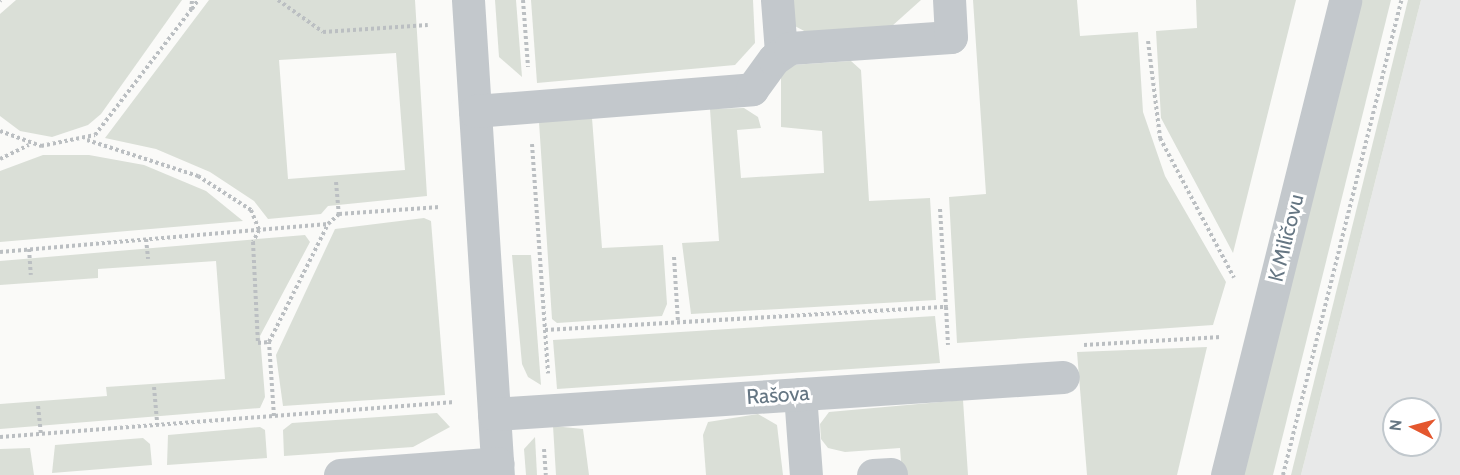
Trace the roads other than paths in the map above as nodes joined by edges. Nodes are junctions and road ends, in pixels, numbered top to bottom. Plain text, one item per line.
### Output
1 (468, 0) edge
2 (777, 0) edge
3 (949, 0) edge
4 (1345, 0) edge
5 (781, 52) junction
6 (475, 111) junction
7 (1063, 377) road end
8 (800, 394) junction
9 (494, 414) junction
10 (498, 469) edge
11 (340, 475) edge
12 (806, 475) edge
13 (1227, 475) edge

1 - 6 street
2 - 5 street
3 - 5 street
4 - 13 street, K Milíčovu
5 - 6 street
6 - 9 street
7 - 8 street, Rašova
8 - 9 street, Rašova
8 - 12 street
9 - 10 street
10 - 11 street

